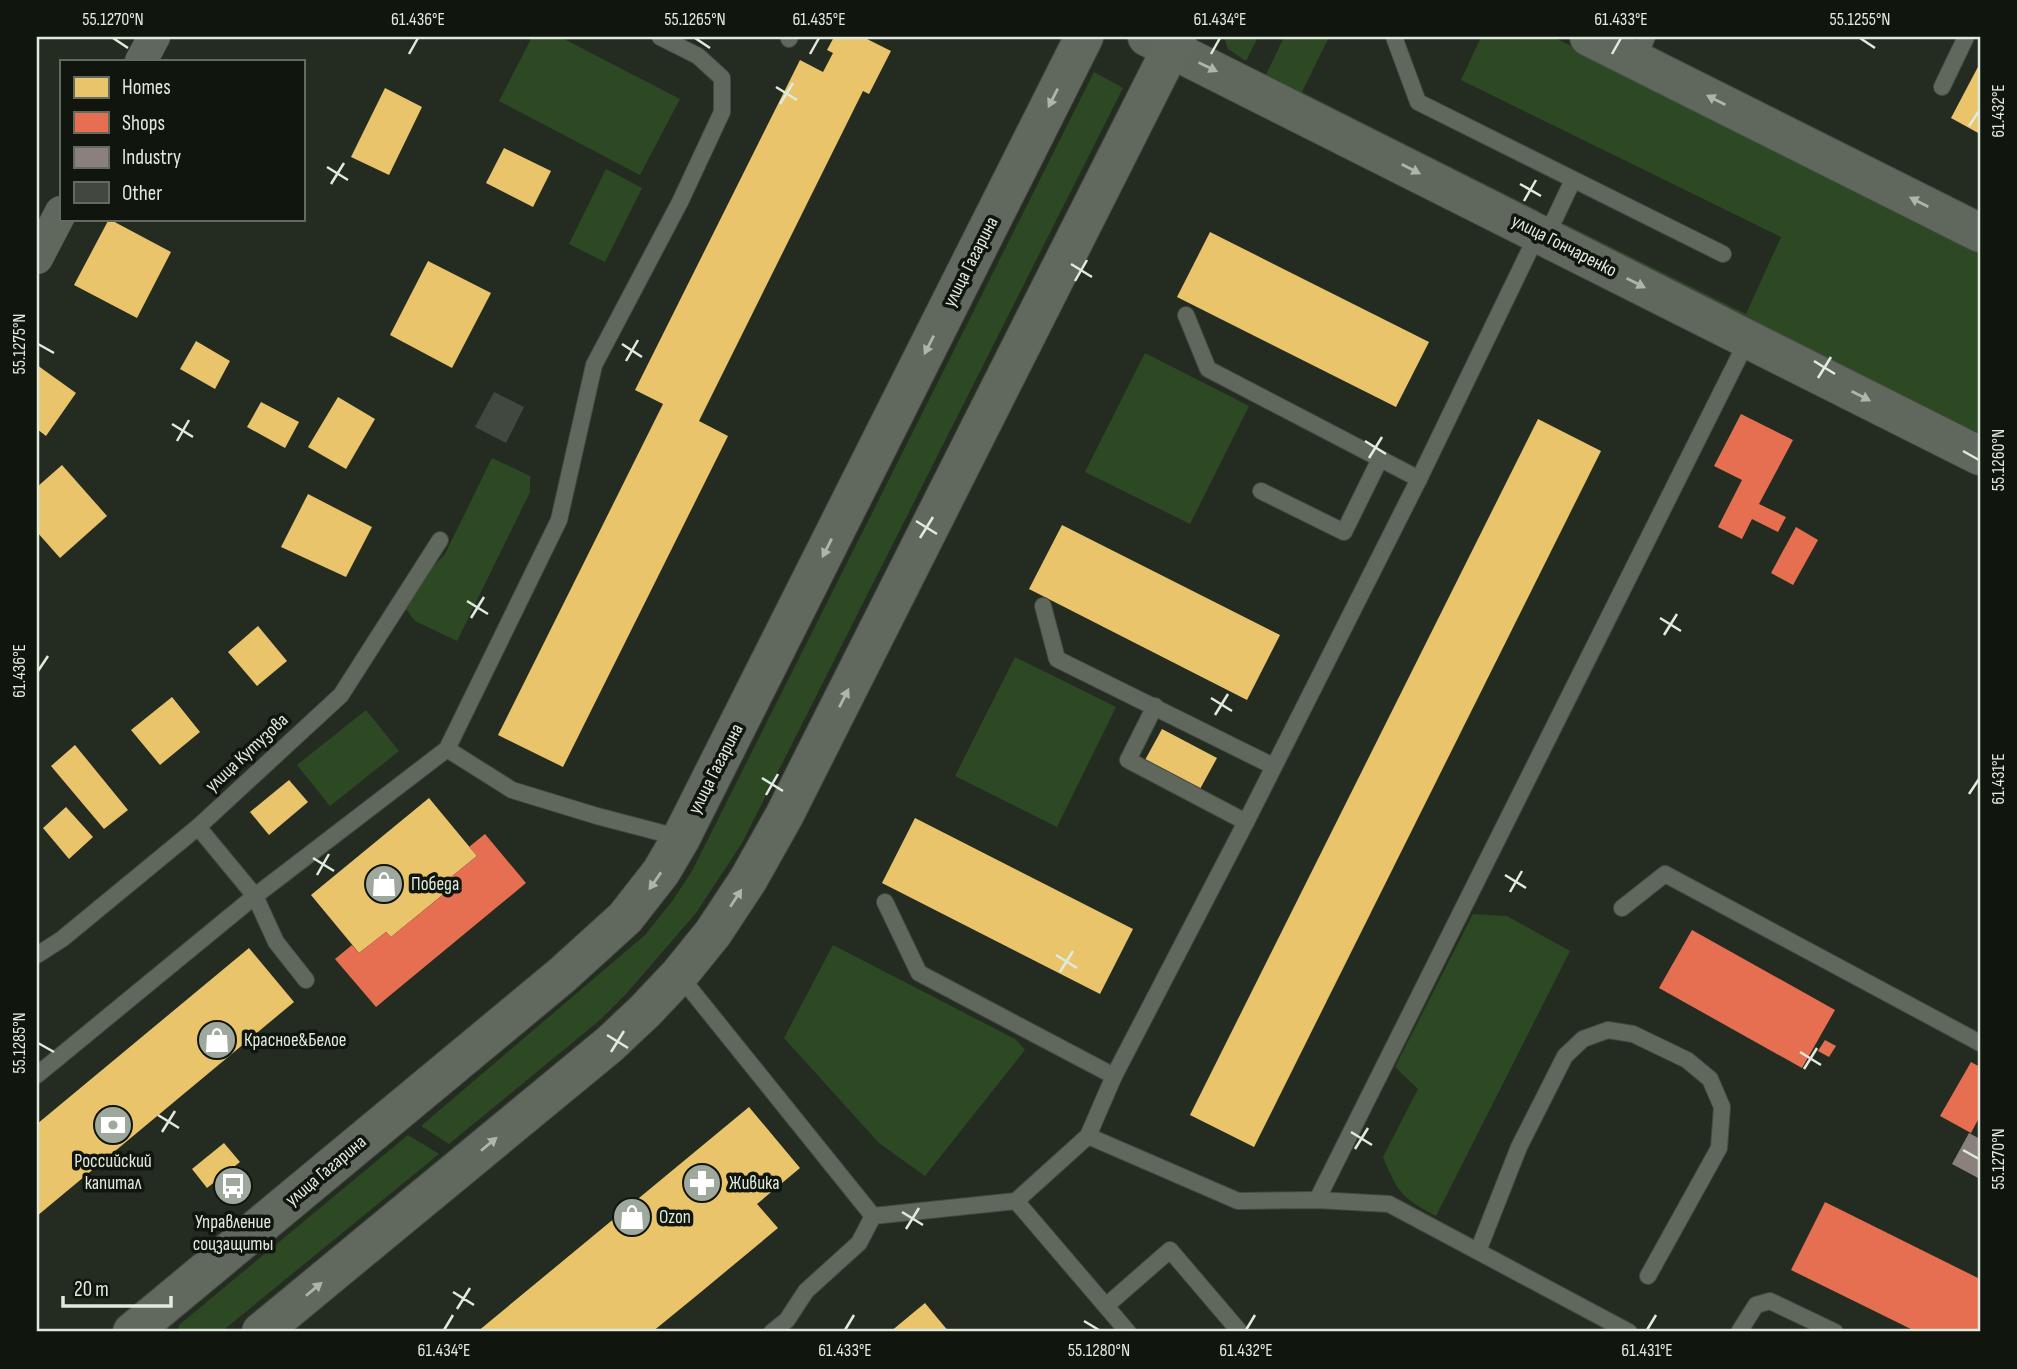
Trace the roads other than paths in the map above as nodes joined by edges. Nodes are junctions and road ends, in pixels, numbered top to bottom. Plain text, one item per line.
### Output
1 (154, 37) edge
2 (660, 37) edge
3 (1084, 37) edge
4 (1394, 37) edge
5 (1589, 37) edge
6 (1966, 37) edge
7 (1165, 41) edge
8 (1642, 49) edge
9 (142, 60) edge
10 (1941, 88) dead end
11 (1573, 180) junction
12 (60, 214) edge
13 (1980, 233) edge
14 (1542, 235) junction
15 (1723, 254) dead end
16 (37, 258) edge
17 (1186, 315) dead end
18 (1748, 339) junction
19 (1980, 456) edge
20 (1380, 459) junction
21 (1419, 479) junction
22 (1261, 491) dead end
23 (440, 540) dead end
24 (1043, 606) dead end
25 (1155, 706) junction
26 (447, 749) junction
27 (1273, 766) junction
28 (1246, 821) junction
29 (198, 827) junction
30 (681, 838) junction
31 (255, 896) junction
32 (885, 902) dead end
33 (1622, 908) dead end
34 (37, 955) edge
35 (679, 975) junction
36 (306, 980) dead end
37 (1980, 1043) edge
38 (37, 1075) edge
39 (1114, 1076) junction
40 (1088, 1136) junction
41 (1317, 1200) junction
42 (1016, 1201) junction
43 (873, 1216) junction
44 (1478, 1251) junction
45 (1648, 1276) dead end
46 (1106, 1306) junction
47 (792, 1326) edge
48 (135, 1331) edge
49 (261, 1332) edge
50 (772, 1332) edge
51 (1128, 1332) edge
52 (1240, 1332) edge
53 (1629, 1332) edge
54 (1739, 1332) edge
55 (1835, 1332) edge

1 - 9 street
2 - 26 lane
3 -> 30 main road, улица Гагарина
4 - 11 lane
5 - 8 street
6 - 10 lane
7 -> 14 street, улица Гончаренко
35 -> 7 main road
13 -> 8 street
11 - 14 lane
11 - 15 lane
12 - 16 street
14 -> 18 street, улица Гончаренко
14 - 21 lane
17 - 20 lane
18 -> 19 street, улица Гончаренко
18 - 41 lane
20 - 21 lane
20 - 22 lane
21 - 27 lane
23 - 29 lane, улица Кутузова
24 - 25 lane
25 - 27 lane
25 - 28 lane
26 - 30 lane
26 - 31 lane
27 - 28 lane
28 - 39 lane
29 - 31 lane
29 - 34 lane, улица Кутузова
30 -> 48 main road, улица Гагарина
31 - 36 lane
31 - 38 lane
32 - 39 lane
33 - 37 lane
35 - 43 lane
49 -> 35 main road
39 - 40 lane
40 - 41 lane
40 - 42 lane
41 - 44 lane
42 - 43 lane
42 - 46 lane
43 - 47 lane
44 - 45 lane
44 - 53 lane
46 - 51 lane
46 - 52 lane
47 - 50 lane
54 - 55 lane

